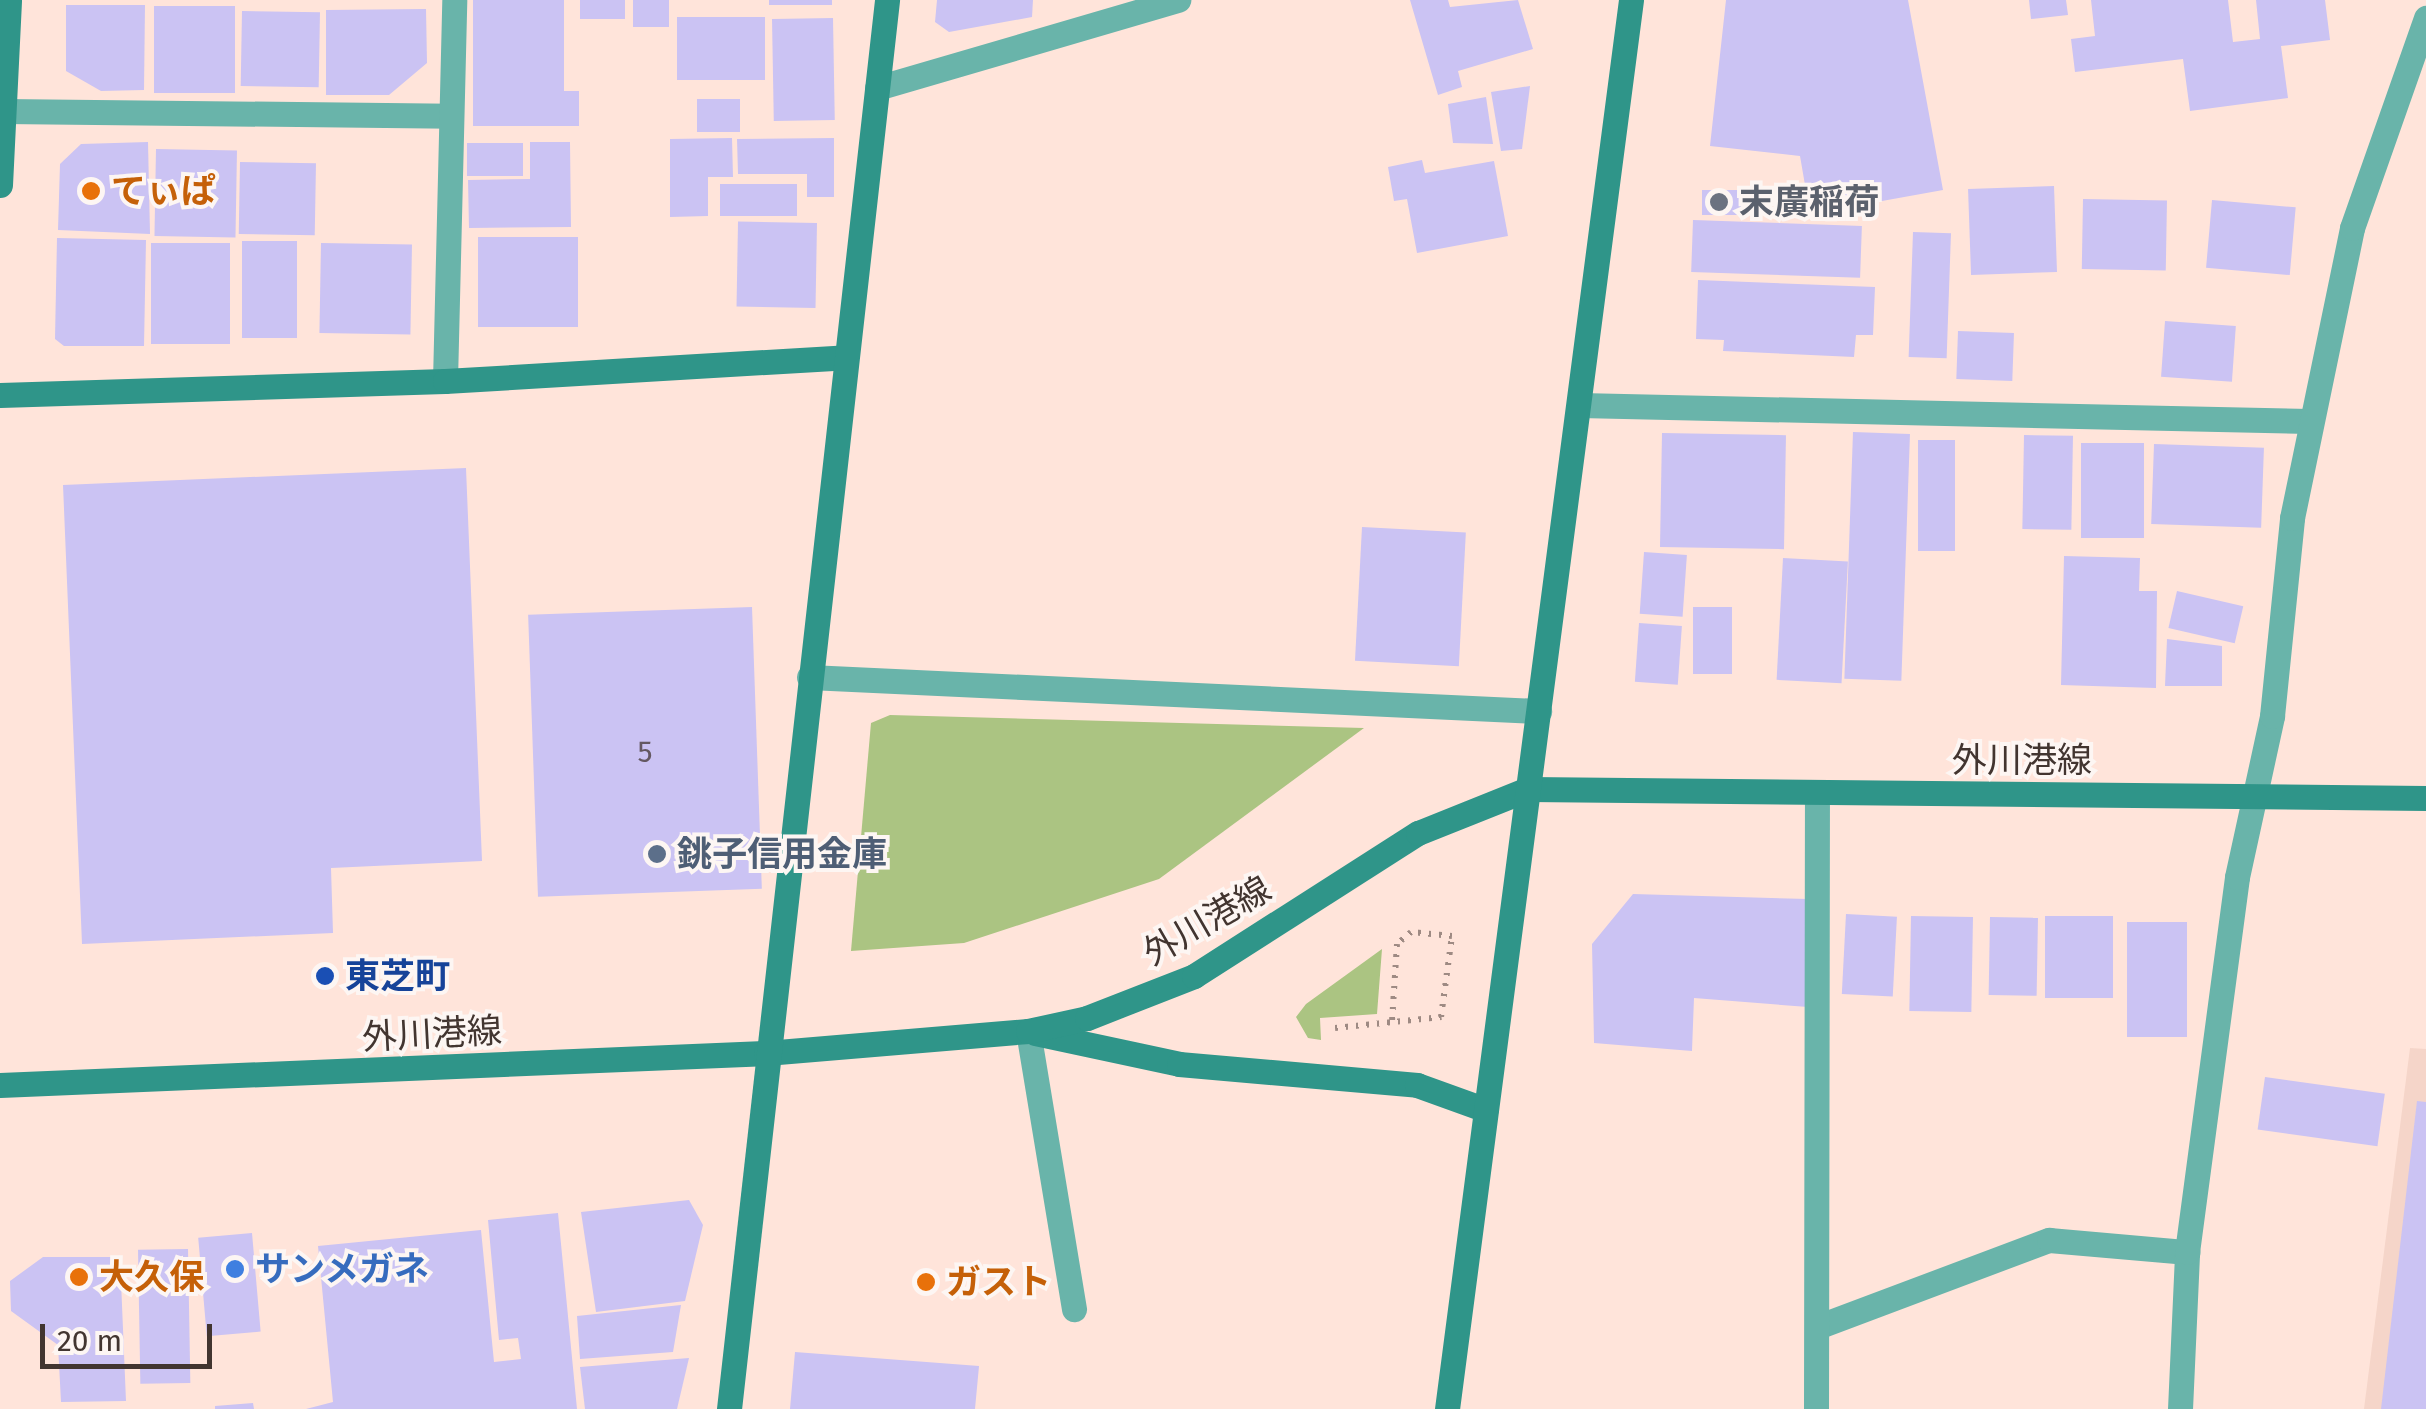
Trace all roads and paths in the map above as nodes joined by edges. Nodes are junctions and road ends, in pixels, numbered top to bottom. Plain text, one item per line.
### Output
1 (9, 0) edge
2 (454, 0) edge
3 (887, 0) edge
4 (1178, 0) edge
5 (1632, 0) edge
6 (2426, 18) edge
7 (877, 88) junction
8 (4, 111) junction
9 (451, 116) junction
10 (0, 185) edge
11 (846, 357) junction
12 (445, 380) junction
13 (0, 396) edge
14 (1579, 405) junction
15 (2310, 421) junction
16 (809, 677) junction
17 (1539, 711) junction
18 (1528, 789) junction
19 (1817, 795) junction
20 (2256, 796) junction
21 (2426, 798) edge
22 (1392, 1022) junction
23 (1336, 1028) dead end
24 (1028, 1031) junction
25 (766, 1054) junction
26 (0, 1084) edge
27 (1486, 1110) junction
28 (2187, 1252) junction
29 (1074, 1309) dead end
30 (1818, 1327) junction
31 (729, 1409) edge
32 (1448, 1409) edge
33 (1816, 1409) edge
34 (2180, 1409) edge

1 - 8 street
2 - 9 street
3 - 7 street
4 - 7 street
5 - 14 street
6 - 15 street
7 - 11 street
8 - 9 street
8 - 10 street
9 - 12 street
11 - 12 street
11 - 16 street
12 - 13 street
14 - 15 street
14 - 17 street
15 - 20 street
16 - 17 street
16 - 25 street
17 - 18 street
18 - 19 street, 外川港線
18 - 24 street, 外川港線
18 - 27 street
19 - 20 street, 外川港線
19 - 30 street
20 - 21 street, 外川港線
20 - 28 street
22 - 22 path
22 - 23 path
24 - 25 street, 外川港線
24 - 27 street
24 - 29 street
25 - 26 street, 外川港線
25 - 31 street
27 - 32 street
28 - 30 street
28 - 34 street
30 - 33 street

